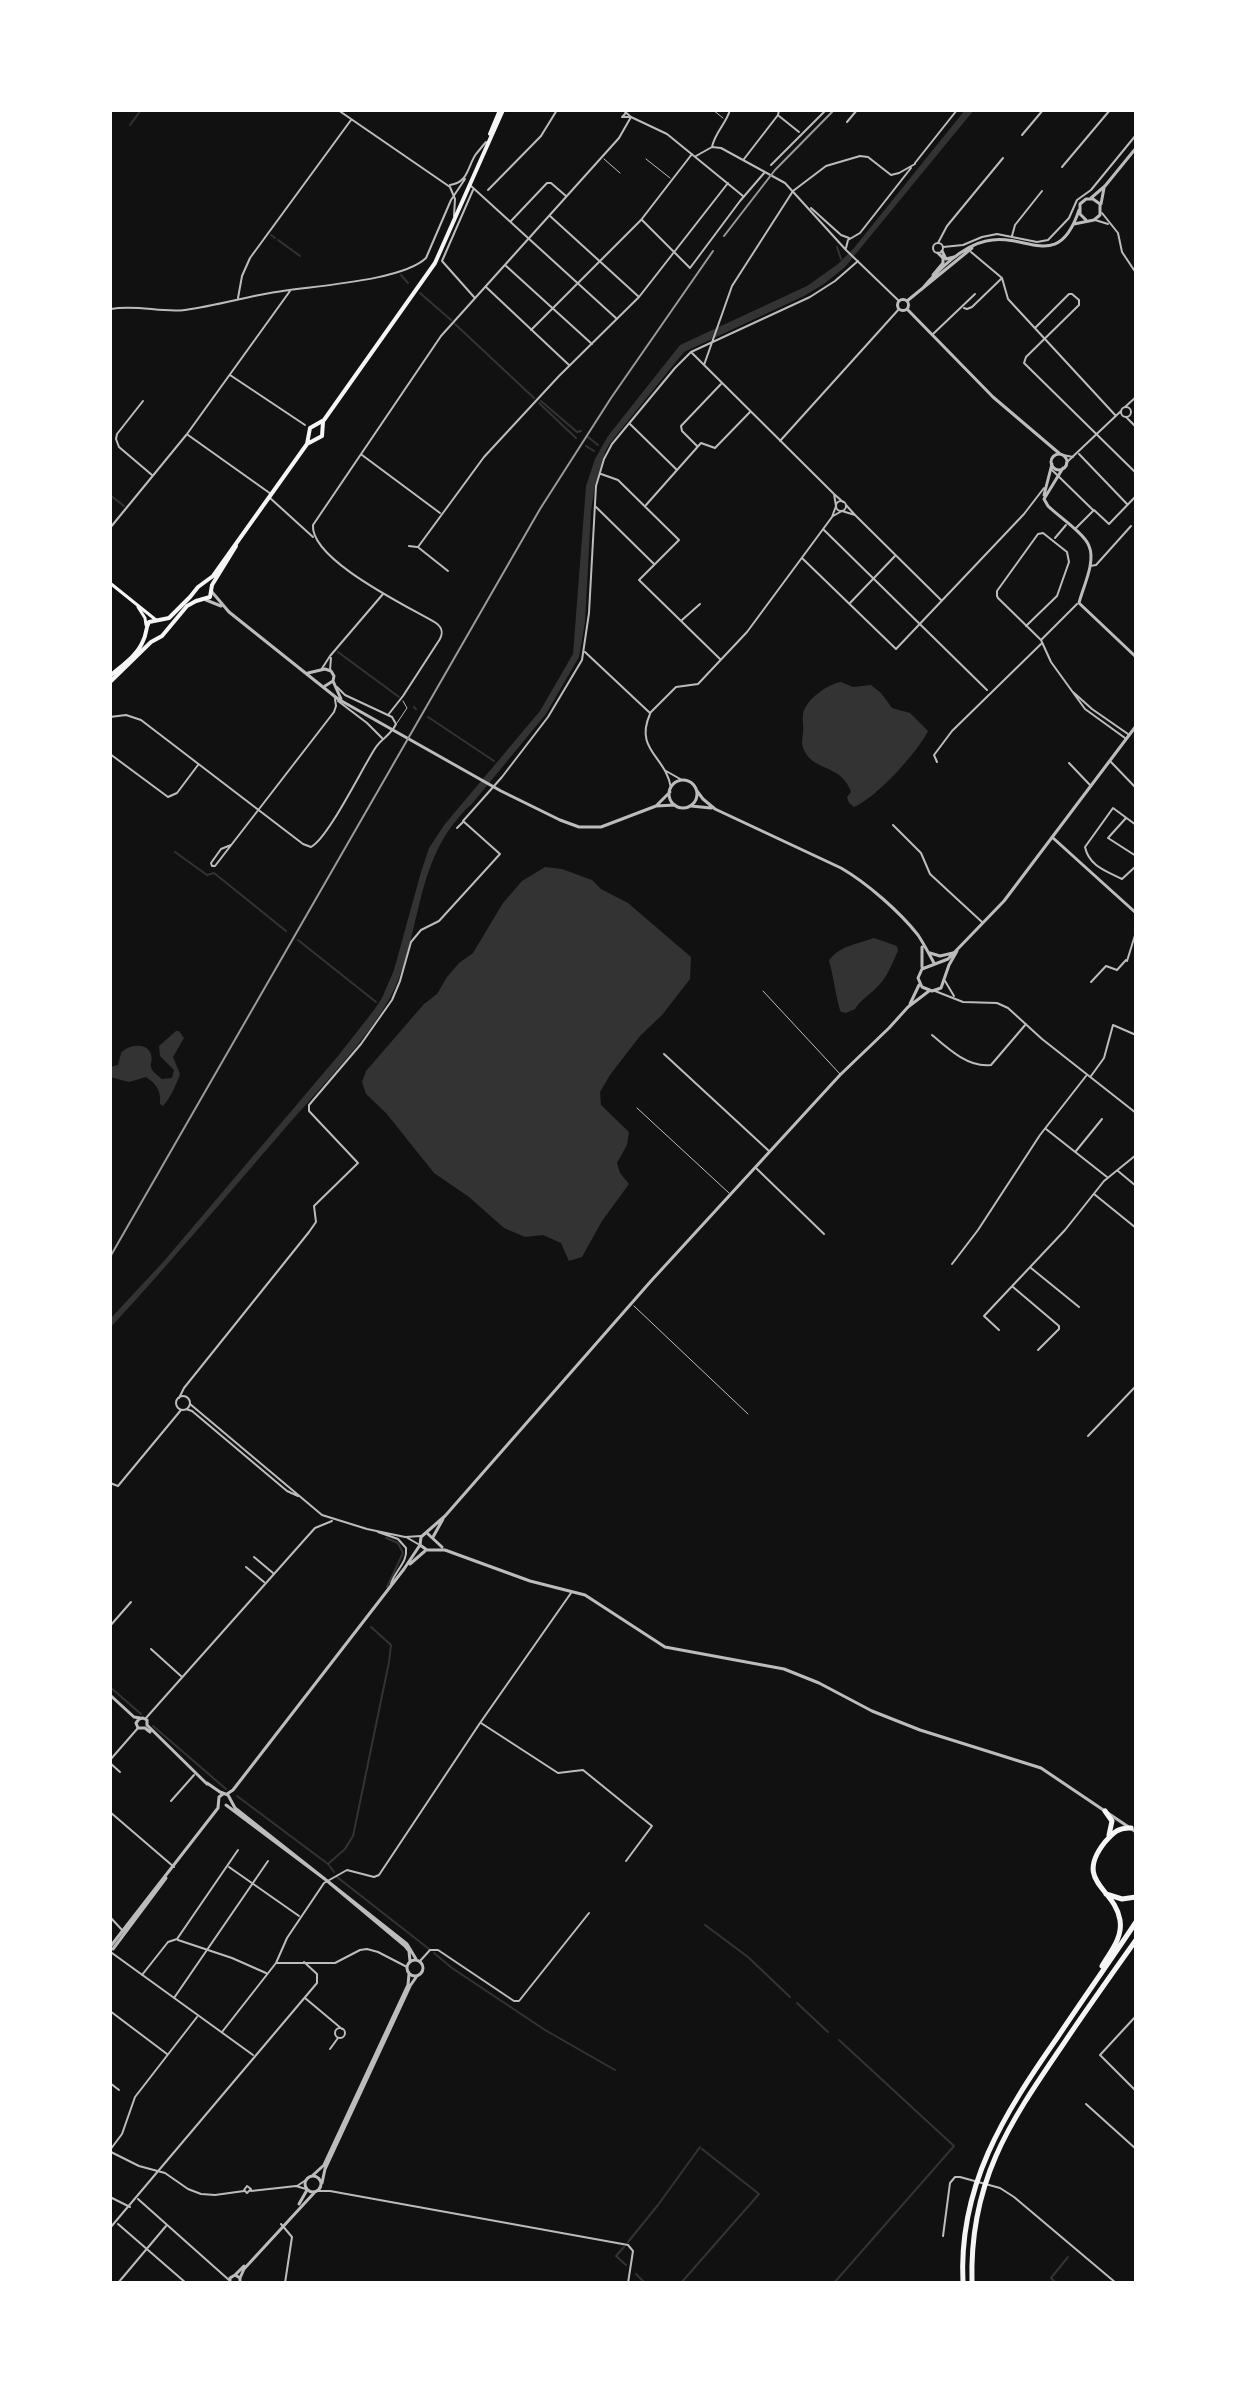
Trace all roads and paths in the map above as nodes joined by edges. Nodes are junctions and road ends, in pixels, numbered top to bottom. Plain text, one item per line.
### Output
1 (338, 110) edge
2 (501, 110) edge
3 (557, 110) edge
4 (713, 110) edge
5 (730, 110) edge
6 (779, 110) edge
7 (826, 110) edge
8 (857, 110) edge
9 (957, 110) edge
10 (1043, 110) edge
11 (1110, 110) edge
12 (623, 111) edge
13 (778, 115) junction
14 (631, 117) junction
15 (351, 120) junction
16 (726, 122) junction
17 (847, 122) dead end
18 (800, 133) junction
19 (1022, 135) dead end
20 (1136, 135) edge
21 (486, 142) junction
22 (712, 147) junction
23 (1136, 148) edge
24 (694, 155) junction
25 (602, 157) junction
26 (1003, 158) dead end
27 (646, 159) dead end
28 (743, 160) junction
29 (915, 164) junction
30 (771, 165) dead end
31 (1062, 167) dead end
32 (767, 172) junction
33 (620, 173) dead end
34 (893, 175) junction
35 (465, 179) junction
36 (672, 180) junction
37 (728, 183) junction
38 (447, 185) junction
39 (898, 185) junction
40 (1105, 186) junction
41 (472, 187) junction
42 (488, 190) dead end
43 (793, 191) junction
44 (1042, 191) dead end
45 (454, 196) junction
46 (566, 196) junction
47 (744, 196) junction
48 (1091, 198) junction
49 (806, 205) junction
50 (1079, 210) junction
51 (1101, 210) junction
52 (549, 215) junction
53 (454, 216) junction
54 (641, 220) junction
55 (1086, 220) junction
56 (1094, 220) junction
57 (510, 222) junction
58 (1074, 224) junction
59 (1109, 224) junction
60 (1012, 236) junction
61 (528, 238) junction
62 (850, 238) junction
63 (444, 243) junction
64 (938, 243) junction
65 (977, 245) junction
66 (941, 250) junction
67 (968, 250) junction
68 (673, 251) junction
69 (847, 251) junction
70 (979, 257) junction
71 (945, 258) junction
72 (856, 260) junction
73 (599, 261) junction
74 (504, 264) junction
75 (948, 264) junction
76 (1136, 273) edge
77 (941, 274) junction
78 (931, 278) junction
79 (1002, 278) junction
80 (577, 283) junction
81 (485, 286) junction
82 (922, 289) junction
83 (291, 290) junction
84 (975, 294) dead end
85 (639, 297) junction
86 (238, 298) junction
87 (475, 298) junction
88 (899, 301) junction
89 (907, 301) junction
90 (963, 307) junction
91 (553, 308) junction
92 (111, 309) edge
93 (899, 309) junction
94 (907, 309) junction
95 (617, 320) junction
96 (1035, 328) junction
97 (531, 330) junction
98 (933, 335) junction
99 (1044, 340) junction
100 (713, 341) junction
101 (592, 345) junction
102 (691, 352) junction
103 (704, 365) junction
104 (570, 366) junction
105 (230, 375) junction
106 (722, 383) junction
107 (1135, 398) edge
108 (143, 401) dead end
109 (1127, 408) junction
110 (1121, 411) junction
111 (751, 412) junction
112 (1116, 416) junction
113 (1127, 417) junction
114 (1111, 420) junction
115 (629, 423) junction
116 (1136, 427) edge
117 (313, 430) junction
118 (187, 434) junction
119 (1096, 436) junction
120 (780, 441) junction
121 (1047, 443) junction
122 (698, 447) junction
123 (360, 454) junction
124 (1062, 455) junction
125 (1076, 455) junction
126 (1066, 463) junction
127 (1052, 464) junction
128 (1063, 468) junction
129 (677, 470) junction
130 (599, 473) junction
131 (1136, 473) edge
132 (153, 476) junction
133 (1057, 477) junction
134 (1045, 487) junction
135 (834, 494) junction
136 (270, 496) junction
137 (1136, 496) edge
138 (1044, 499) junction
139 (1033, 501) junction
140 (844, 503) junction
141 (594, 505) junction
142 (1128, 505) junction
143 (836, 506) junction
144 (644, 507) junction
145 (1093, 510) junction
146 (842, 511) junction
147 (441, 514) junction
148 (855, 515) junction
149 (832, 517) junction
150 (1067, 524) junction
151 (313, 525) junction
152 (1131, 526) dead end
153 (110, 528) edge
154 (303, 528) junction
155 (823, 529) junction
156 (1074, 530) junction
157 (243, 534) junction
158 (1053, 540) junction
159 (317, 541) junction
160 (409, 546) dead end
161 (418, 547) junction
162 (896, 555) junction
163 (802, 558) junction
164 (654, 565) junction
165 (1089, 566) junction
166 (448, 571) dead end
167 (873, 579) junction
168 (110, 583) edge
169 (204, 584) junction
170 (211, 590) junction
171 (196, 591) junction
172 (384, 593) junction
173 (203, 600) junction
174 (942, 601) junction
175 (1079, 603) junction
176 (136, 604) junction
177 (700, 604) dead end
178 (849, 604) junction
179 (225, 608) junction
180 (157, 620) junction
181 (681, 621) junction
182 (919, 625) junction
183 (146, 626) junction
184 (1026, 626) junction
185 (164, 631) junction
186 (146, 633) junction
187 (155, 639) junction
188 (1041, 642) junction
189 (584, 652) junction
190 (333, 653) junction
191 (1136, 657) edge
192 (721, 660) junction
193 (330, 670) junction
194 (320, 671) junction
195 (305, 672) junction
196 (110, 676) edge
197 (334, 680) junction
198 (318, 681) junction
199 (110, 682) edge
200 (324, 686) junction
201 (987, 690) dead end
202 (332, 693) junction
203 (335, 699) junction
204 (401, 700) junction
205 (344, 702) junction
206 (650, 713) junction
207 (388, 715) junction
208 (110, 717) edge
209 (396, 725) junction
210 (1136, 726) edge
211 (1128, 737) junction
212 (382, 739) junction
213 (110, 754) edge
214 (1110, 761) junction
215 (937, 762) dead end
216 (1069, 763) dead end
217 (198, 764) junction
218 (665, 770) junction
219 (682, 780) junction
220 (1091, 786) junction
221 (1136, 788) edge
222 (670, 790) junction
223 (697, 791) junction
224 (675, 805) junction
225 (656, 806) junction
226 (689, 806) junction
227 (715, 809) junction
228 (257, 810) junction
229 (1127, 817) junction
230 (463, 821) junction
231 (893, 825) dead end
232 (1136, 825) edge
233 (457, 828) dead end
234 (1052, 837) junction
235 (231, 845) junction
236 (1136, 856) edge
237 (1136, 866) edge
238 (1136, 913) edge
239 (983, 923) junction
240 (1136, 932) edge
241 (922, 943) junction
242 (927, 951) junction
243 (957, 951) junction
244 (936, 965) junction
245 (921, 970) junction
246 (945, 979) junction
247 (1091, 982) dead end
248 (919, 983) junction
249 (763, 991) dead end
250 (929, 991) junction
251 (935, 991) junction
252 (958, 1000) junction
253 (908, 1007) junction
254 (1026, 1024) junction
255 (932, 1035) dead end
256 (1136, 1035) edge
257 (664, 1054) dead end
258 (840, 1075) junction
259 (1089, 1076) junction
260 (637, 1108) dead end
261 (1136, 1113) edge
262 (1102, 1119) dead end
263 (1046, 1128) junction
264 (1075, 1151) junction
265 (770, 1152) junction
266 (1136, 1155) edge
267 (755, 1168) junction
268 (1117, 1171) junction
269 (1108, 1177) junction
270 (1136, 1186) edge
271 (1094, 1194) junction
272 (731, 1195) junction
273 (1136, 1228) edge
274 (824, 1234) dead end
275 (952, 1264) dead end
276 (1030, 1268) junction
277 (1012, 1286) junction
278 (631, 1303) junction
279 (1079, 1307) dead end
280 (999, 1330) dead end
281 (1038, 1350) dead end
282 (1136, 1386) edge
283 (184, 1388) junction
284 (184, 1397) junction
285 (179, 1398) junction
286 (190, 1404) junction
287 (186, 1409) junction
288 (181, 1410) junction
289 (748, 1414) dead end
290 (1088, 1436) dead end
291 (110, 1483) edge
292 (303, 1498) junction
293 (322, 1515) junction
294 (445, 1516) junction
295 (334, 1520) junction
296 (315, 1528) junction
297 (373, 1530) junction
298 (423, 1535) junction
299 (405, 1537) junction
300 (434, 1538) junction
301 (420, 1545) junction
302 (429, 1549) junction
303 (445, 1550) junction
304 (254, 1557) dead end
305 (246, 1567) dead end
306 (404, 1569) junction
307 (273, 1574) junction
308 (265, 1583) junction
309 (391, 1586) junction
310 (571, 1592) junction
311 (131, 1602) dead end
312 (110, 1626) edge
313 (151, 1649) dead end
314 (183, 1677) junction
315 (110, 1695) edge
316 (137, 1717) junction
317 (146, 1719) junction
318 (480, 1723) junction
319 (137, 1725) junction
320 (146, 1727) junction
321 (110, 1761) edge
322 (120, 1772) dead end
323 (196, 1773) junction
324 (224, 1800) junction
325 (171, 1801) dead end
326 (1105, 1811) junction
327 (110, 1812) edge
328 (1119, 1821) junction
329 (1115, 1829) junction
330 (1133, 1830) edge
331 (238, 1850) dead end
332 (268, 1861) dead end
333 (626, 1861) dead end
334 (227, 1866) junction
335 (173, 1867) junction
336 (326, 1880) junction
337 (252, 1883) junction
338 (1104, 1892) junction
339 (1136, 1897) edge
340 (589, 1913) dead end
341 (110, 1917) edge
342 (300, 1917) junction
343 (1136, 1922) edge
344 (124, 1931) junction
345 (177, 1939) junction
346 (1136, 1940) edge
347 (111, 1949) edge
348 (208, 1949) junction
349 (418, 1960) junction
350 (410, 1961) junction
351 (304, 1962) junction
352 (276, 1963) junction
353 (407, 1967) junction
354 (266, 1974) junction
355 (409, 1974) junction
356 (141, 1976) junction
357 (417, 1976) junction
358 (1088, 1992) junction
359 (304, 1998) junction
360 (174, 1999) junction
361 (110, 2011) edge
362 (198, 2016) junction
363 (1136, 2016) edge
364 (336, 2024) junction
365 (342, 2029) junction
366 (337, 2030) junction
367 (222, 2032) junction
368 (338, 2038) junction
369 (330, 2049) dead end
370 (167, 2054) junction
371 (255, 2056) junction
372 (110, 2083) edge
373 (119, 2090) dead end
374 (1136, 2091) edge
375 (1086, 2104) dead end
376 (1135, 2147) edge
377 (110, 2150) edge
378 (160, 2171) junction
379 (312, 2176) junction
380 (306, 2180) junction
381 (322, 2184) junction
382 (296, 2186) junction
383 (307, 2189) junction
384 (330, 2191) junction
385 (316, 2192) junction
386 (110, 2197) edge
387 (137, 2199) junction
388 (130, 2207) junction
389 (116, 2222) junction
390 (167, 2224) junction
391 (282, 2224) junction
392 (110, 2228) edge
393 (943, 2236) dead end
394 (146, 2249) junction
395 (230, 2280) edge
396 (240, 2280) edge
397 (118, 2283) edge
398 (186, 2283) edge
399 (285, 2283) edge
400 (628, 2283) edge
401 (963, 2283) edge
402 (972, 2283) edge
403 (1116, 2283) edge

1 - 15 street
2 - 21 main road
2 - 41 main road
3 - 42 street
4 - 16 lane
5 - 16 street
6 - 13 street
7 - 18 street
8 - 17 street
9 - 29 street
10 - 19 street
11 - 31 street
12 - 14 street
12 - 14 street
13 - 18 street
13 - 28 street
14 - 24 street
14 - 25 street
15 - 38 street
15 - 86 street
16 - 22 street
18 - 30 street
20 - 60 street
21 - 35 street
21 - 53 main road
22 - 24 street
22 - 28 street
23 - 40 street
24 - 36 street
24 - 37 street
25 - 33 lane
25 - 46 street
26 - 64 street
27 - 36 lane
28 - 32 street
29 - 34 street
29 - 39 street
32 - 43 street
32 - 47 street
34 - 39 street
34 - 43 street
35 - 38 street
35 - 45 street
36 - 54 street
37 - 47 street
37 - 68 street
38 - 45 street
39 - 62 street
40 - 48 street
40 - 51 street
41 - 57 street
41 - 63 main road
41 - 87 street
43 - 49 street
43 - 100 street
44 - 60 street
45 - 53 street
45 - 83 street
46 - 52 street
46 - 57 street
47 - 68 street
48 - 50 street
48 - 51 street
49 - 62 street
49 - 69 street
50 - 55 street
50 - 58 street
51 - 56 street
51 - 59 street
52 - 61 street
52 - 73 street
53 - 63 main road
54 - 68 street
54 - 73 street
55 - 56 street
55 - 58 street
56 - 59 street
57 - 61 street
58 - 65 street
59 - 76 street
60 - 66 street
61 - 74 street
61 - 80 street
62 - 69 street
63 - 117 main road
64 - 66 street
64 - 66 street
65 - 67 street
65 - 70 street
66 - 71 street
66 - 78 street
67 - 70 street
67 - 71 street
67 - 75 street
67 - 77 street
68 - 85 street
69 - 72 street
70 - 79 street
71 - 75 street
72 - 88 street
72 - 100 street
73 - 80 street
73 - 85 street
74 - 81 street
74 - 91 street
75 - 77 street
75 - 78 street
77 - 82 street
78 - 82 street
79 - 90 street
79 - 96 street
80 - 91 street
80 - 95 street
81 - 87 street
81 - 97 street
82 - 89 street
83 - 86 street
83 - 105 street
84 - 90 street
85 - 95 street
86 - 92 street
87 - 123 street
88 - 89 street
88 - 93 street
89 - 94 street
90 - 98 street
91 - 97 street
91 - 101 street
93 - 94 street
93 - 120 street
94 - 98 street
95 - 101 street
96 - 99 street
96 - 99 street
97 - 104 street
98 - 121 street
99 - 112 street
99 - 119 street
100 - 102 street
100 - 103 street
101 - 104 street
102 - 103 street
102 - 115 street
103 - 106 street
104 - 147 street
105 - 117 street
105 - 118 street
106 - 111 street
106 - 122 street
107 - 109 street
108 - 132 street
109 - 110 street
109 - 113 street
110 - 112 street
110 - 113 street
111 - 120 street
111 - 122 street
112 - 114 street
113 - 114 street
113 - 116 street
114 - 119 street
115 - 129 street
115 - 130 street
117 - 136 main road
118 - 132 street
118 - 136 street
119 - 125 street
119 - 131 street
120 - 135 street
121 - 124 street
121 - 127 street
122 - 129 street
123 - 147 street
123 - 151 street
124 - 125 street
124 - 126 street
124 - 127 street
125 - 126 street
125 - 142 street
126 - 128 street
127 - 128 street
127 - 133 street
127 - 134 street
128 - 133 street
129 - 144 street
130 - 141 street
130 - 144 street
132 - 153 street
133 - 138 street
133 - 145 street
134 - 138 street
134 - 139 street
135 - 140 street
135 - 143 street
136 - 154 street
136 - 157 main road
137 - 142 street
138 - 139 street
138 - 150 street
139 - 174 street
140 - 143 street
140 - 146 street
140 - 148 street
141 - 164 street
141 - 189 street
142 - 145 street
143 - 146 street
143 - 149 street
144 - 164 street
145 - 156 street
146 - 148 street
146 - 149 street
147 - 161 street
148 - 162 street
149 - 155 street
150 - 156 street
150 - 158 street
151 - 154 street
151 - 159 street
152 - 165 street
154 - 159 street
155 - 163 street
155 - 167 street
156 - 165 street
157 - 169 main road
157 - 170 main road
158 - 184 street
158 - 184 street
159 - 172 street
160 - 161 street
161 - 166 street
162 - 167 street
162 - 174 street
163 - 178 street
163 - 192 street
164 - 181 street
165 - 175 street
167 - 178 street
167 - 182 street
168 - 176 main road
169 - 170 main road
169 - 171 main road
170 - 173 main road
170 - 179 street
171 - 173 main road
171 - 180 main road
172 - 190 street
172 - 204 street
173 - 179 street
173 - 185 main road
174 - 182 street
175 - 188 street
175 - 191 street
176 - 180 main road
176 - 183 main road
177 - 181 street
178 - 182 street
179 - 195 street
180 - 183 main road
180 - 185 main road
181 - 192 street
182 - 201 street
183 - 186 main road
184 - 188 street
185 - 187 main road
186 - 187 main road
186 - 196 main road
187 - 199 main road
188 - 211 street
188 - 215 street
189 - 206 street
189 - 230 street
190 - 193 street
190 - 194 street
192 - 206 street
193 - 194 street
193 - 197 street
194 - 195 street
194 - 198 street
195 - 198 street
197 - 200 street
197 - 205 street
197 - 207 street
198 - 200 street
200 - 202 street
202 - 203 street
202 - 205 street
203 - 212 street
203 - 228 street
204 - 207 street
204 - 209 lane
205 - 225 street
206 - 218 street
207 - 209 street
208 - 217 street
209 - 212 street
210 - 211 street
211 - 214 street
212 - 228 street
213 - 217 street
214 - 220 street
214 - 221 street
216 - 220 street
217 - 228 street
218 - 219 street
218 - 222 street
219 - 222 street
219 - 223 street
220 - 234 street
222 - 224 street
222 - 225 street
223 - 226 street
223 - 227 street
224 - 225 street
224 - 226 street
226 - 227 street
227 - 241 street
228 - 235 street
229 - 232 street
229 - 236 street
229 - 237 street
230 - 233 street
230 - 283 street
231 - 239 street
234 - 238 street
234 - 239 street
235 - 235 street
239 - 243 street
240 - 247 street
241 - 242 street
241 - 245 street
242 - 243 street
242 - 244 street
243 - 244 street
243 - 246 street
244 - 245 street
244 - 246 street
245 - 248 street
246 - 251 street
246 - 252 street
248 - 250 street
248 - 253 street
249 - 258 lane
250 - 251 street
250 - 253 street
251 - 252 street
252 - 254 street
253 - 258 street
254 - 255 street
254 - 259 street
256 - 259 street
257 - 265 street
258 - 265 street
259 - 261 street
259 - 263 street
260 - 272 lane
262 - 264 street
263 - 264 street
263 - 275 street
264 - 269 street
265 - 267 street
266 - 268 street
267 - 272 street
267 - 274 street
268 - 269 street
268 - 270 street
269 - 271 street
271 - 273 street
271 - 276 street
272 - 278 street
276 - 277 street
276 - 279 street
277 - 280 street
277 - 281 street
278 - 289 lane
278 - 294 street
282 - 290 street
283 - 284 street
283 - 285 street
284 - 285 street
284 - 286 street
285 - 288 street
286 - 287 street
286 - 292 street
287 - 288 street
287 - 292 street
288 - 291 street
292 - 293 street
293 - 295 street
293 - 296 street
294 - 298 street
294 - 300 street
295 - 296 street
295 - 297 street
296 - 307 street
297 - 299 street
297 - 309 street
298 - 299 street
298 - 300 street
298 - 301 street
299 - 301 street
300 - 302 street
300 - 303 street
301 - 302 street
301 - 306 street
302 - 303 street
302 - 306 street
303 - 310 street
304 - 307 street
305 - 308 street
306 - 309 street
307 - 308 street
308 - 314 street
309 - 324 street
310 - 318 street
310 - 326 street
311 - 312 street
313 - 314 street
314 - 317 street
315 - 316 street
316 - 317 street
316 - 319 street
317 - 320 street
318 - 333 street
318 - 336 street
319 - 320 street
319 - 321 street
320 - 323 street
321 - 322 street
323 - 324 street
323 - 325 street
324 - 335 street
324 - 336 street
326 - 328 street
326 - 329 highway
327 - 335 street
328 - 329 highway
328 - 330 street
329 - 330 highway
329 - 338 highway
331 - 334 street
332 - 337 street
334 - 337 street
334 - 345 street
335 - 344 street
336 - 342 street
336 - 349 street
336 - 350 street
337 - 342 street
337 - 348 street
338 - 339 highway
338 - 358 highway
340 - 349 street
341 - 344 street
342 - 352 street
343 - 358 highway
344 - 347 street
345 - 348 street
345 - 356 street
346 - 402 highway
347 - 356 street
348 - 354 street
348 - 360 street
349 - 350 street
349 - 357 street
350 - 353 street
351 - 352 street
351 - 353 street
351 - 359 street
352 - 354 street
353 - 355 street
354 - 367 street
355 - 357 street
355 - 379 street
356 - 360 street
357 - 381 street
358 - 401 highway
359 - 364 street
359 - 371 street
360 - 362 street
361 - 370 street
362 - 367 street
362 - 370 street
363 - 374 street
364 - 365 street
364 - 366 street
365 - 366 street
365 - 368 street
366 - 368 street
367 - 371 street
368 - 369 street
370 - 377 street
371 - 378 street
372 - 373 street
375 - 376 street
377 - 378 street
378 - 382 street
378 - 387 street
379 - 380 street
379 - 381 street
380 - 382 street
380 - 383 street
381 - 384 street
381 - 385 street
382 - 383 street
383 - 385 street
383 - 391 street
384 - 385 street
384 - 400 street
385 - 391 street
386 - 388 street
387 - 388 street
387 - 390 street
388 - 389 street
389 - 392 street
389 - 394 street
390 - 394 street
390 - 395 street
391 - 395 street
391 - 396 street
391 - 399 street
393 - 403 street
394 - 397 street
394 - 398 street
395 - 396 street

